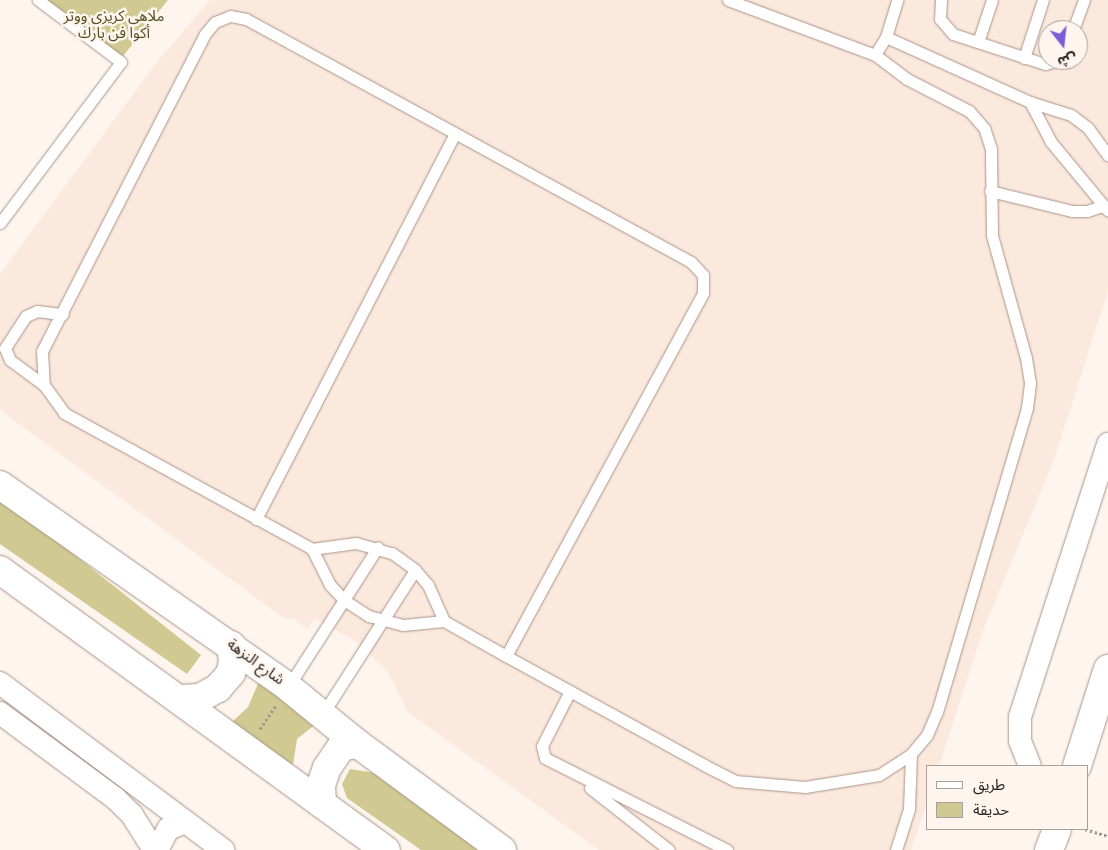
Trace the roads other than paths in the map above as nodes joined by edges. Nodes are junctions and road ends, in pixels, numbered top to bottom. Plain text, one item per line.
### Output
1 (38, 0) edge
2 (728, 0) edge
3 (898, 0) edge
4 (941, 0) edge
5 (992, 0) edge
6 (1043, 0) edge
7 (1084, 0) edge
8 (1077, 20) edge
9 (886, 37) junction
10 (978, 42) junction
11 (875, 55) junction
12 (1024, 58) junction
13 (1038, 62) edge
14 (1030, 102) junction
15 (455, 134) junction
16 (1108, 156) edge
17 (990, 191) junction
18 (1105, 208) edge
19 (0, 223) edge
20 (62, 314) junction
21 (44, 385) junction
22 (1108, 444) edge
23 (0, 485) edge
24 (256, 519) junction
25 (378, 547) junction
26 (312, 549) junction
27 (0, 570) edge
28 (415, 570) junction
29 (344, 600) junction
30 (383, 621) junction
31 (444, 621) junction
32 (230, 645) junction
33 (506, 656) junction
34 (1108, 669) edge
35 (0, 683) edge
36 (288, 687) junction
37 (570, 691) junction
38 (180, 699) junction
39 (0, 713) edge
40 (322, 714) junction
41 (358, 744) junction
42 (911, 754) junction
43 (1030, 765) edge
44 (1077, 765) edge
45 (572, 774) junction
46 (322, 804) junction
47 (185, 822) junction
48 (1056, 830) edge
49 (156, 850) edge
50 (223, 850) edge
51 (386, 850) edge
52 (502, 850) edge
53 (669, 850) edge
54 (727, 850) edge
55 (896, 850) edge
56 (1049, 850) edge

1 - 19 lane
2 - 11 lane
3 - 9 lane
4 - 10 lane
5 - 10 lane
6 - 12 lane
7 - 8 lane
9 - 11 lane
9 - 14 lane
10 - 12 lane
11 - 17 lane
12 - 13 lane
14 - 16 lane
14 - 18 lane
15 - 20 lane
15 - 24 lane
15 - 33 lane
17 - 18 lane
17 - 42 lane
20 - 21 lane
20 - 21 lane
21 - 24 lane
22 - 43 street
23 - 32 main road, شارع النزهة
24 - 26 lane
25 - 26 lane
25 - 28 lane
25 - 29 lane
26 - 29 lane
27 - 38 main road
28 - 30 lane
28 - 31 lane
29 - 30 lane
29 - 36 lane
30 - 31 lane
30 - 40 lane
31 - 33 lane
32 - 36 main road, شارع النزهة
32 - 38 main road
33 - 37 lane
34 - 44 main road
35 - 47 street
36 - 40 main road, شارع النزهة
37 - 42 lane
37 - 45 lane
38 - 46 main road
39 - 49 street
40 - 41 main road, شارع النزهة
41 - 46 main road
41 - 52 main road, شارع النزهة
42 - 55 lane
45 - 53 lane
45 - 54 lane
46 - 51 main road
47 - 49 street
47 - 50 street
48 - 56 main road

